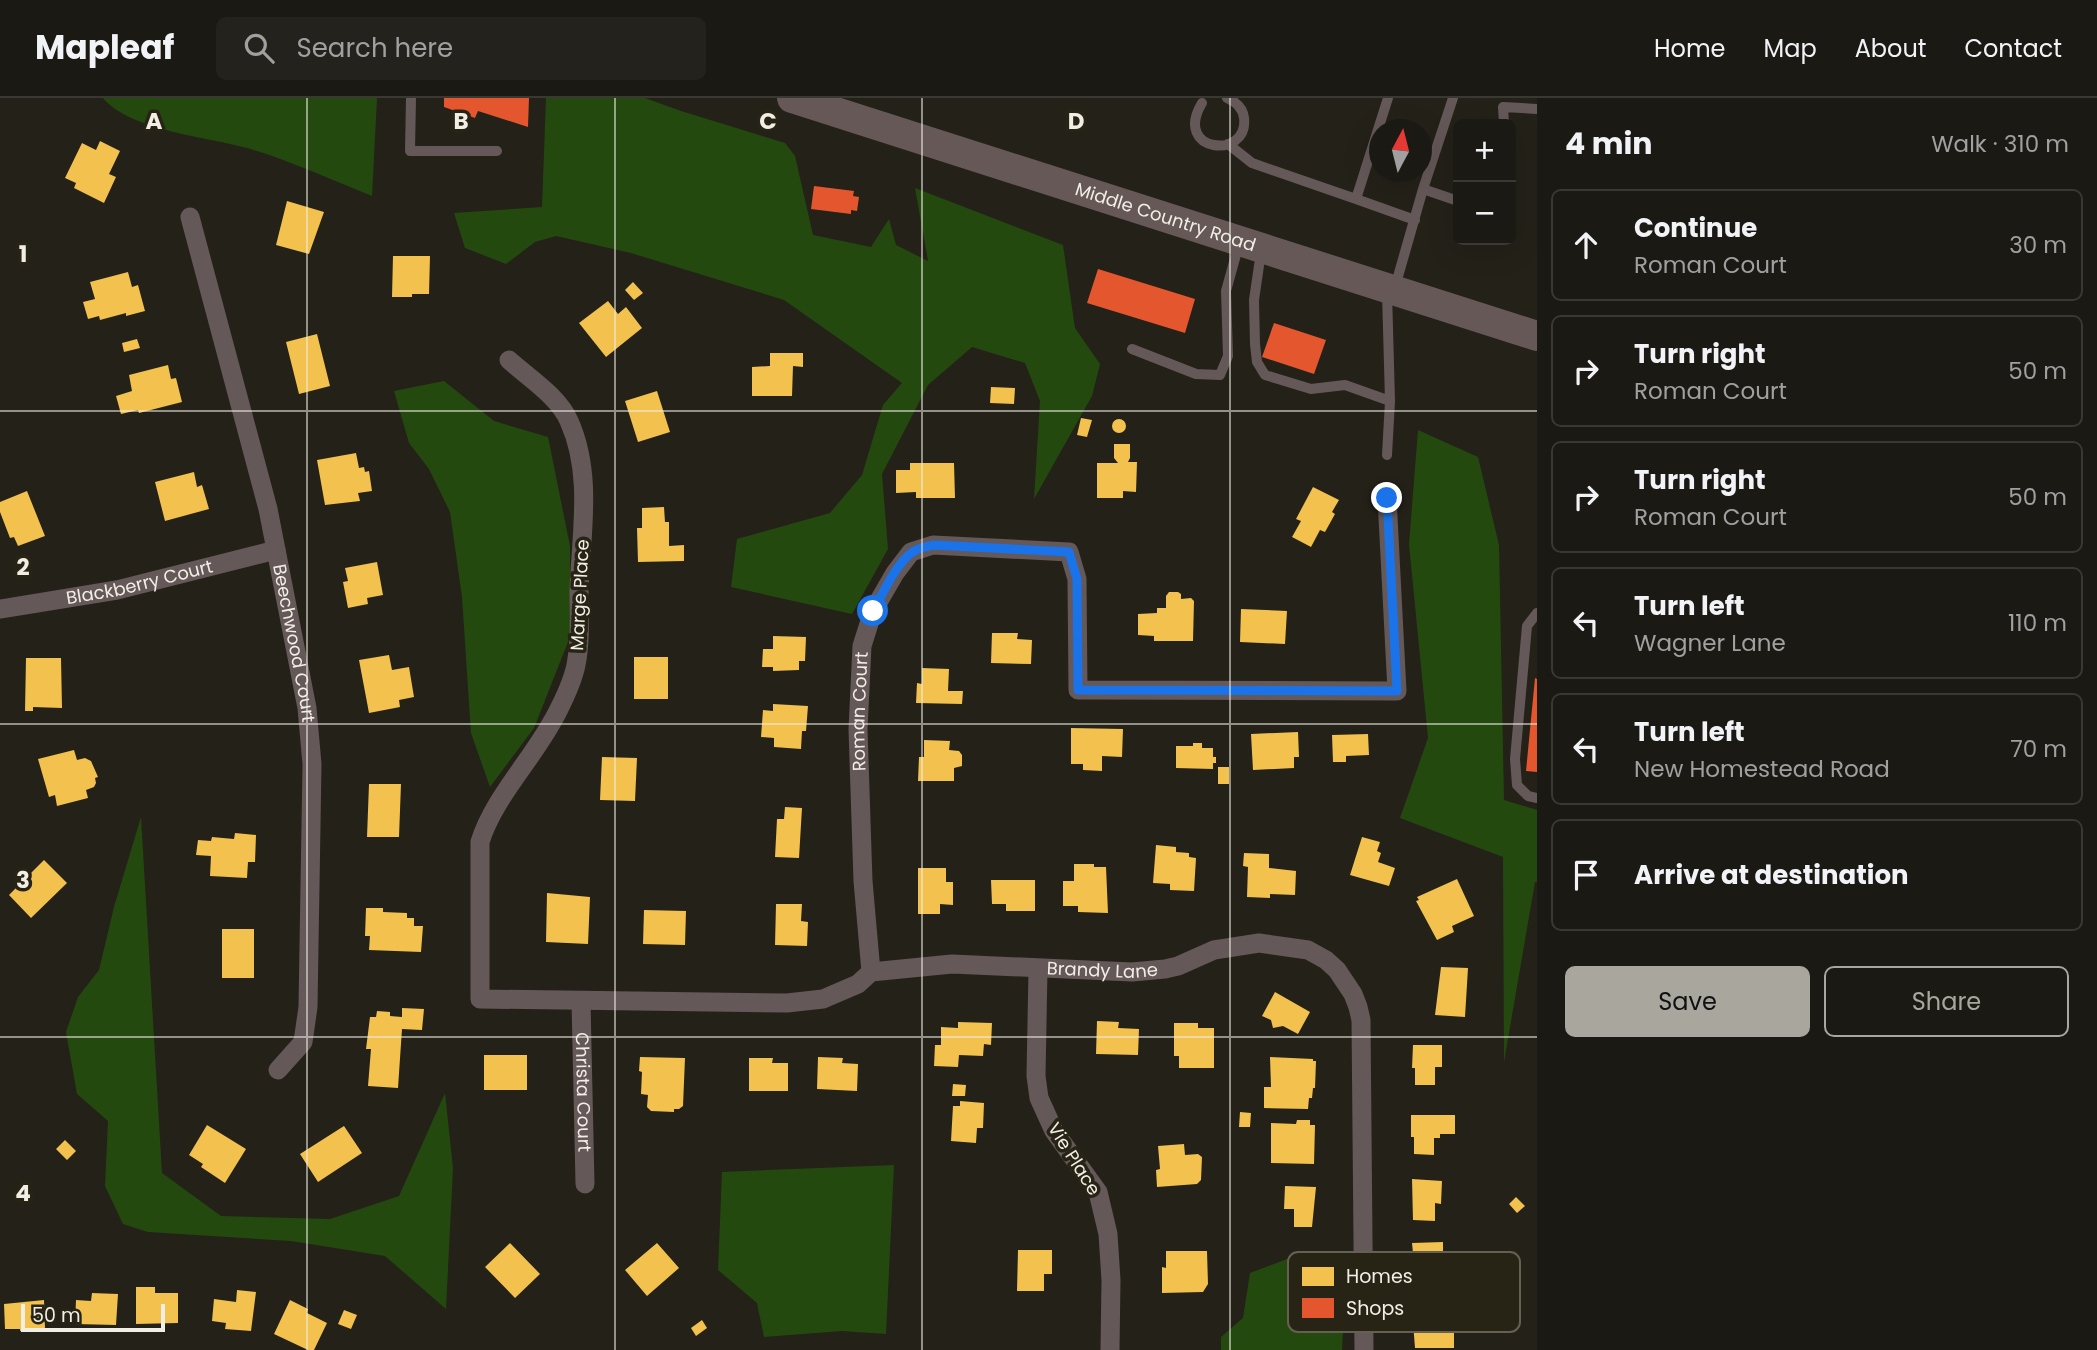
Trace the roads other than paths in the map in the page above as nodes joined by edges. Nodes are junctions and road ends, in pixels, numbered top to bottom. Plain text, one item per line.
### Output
1 (411, 98) edge
2 (792, 98) edge
3 (1227, 98) edge
4 (1388, 98) edge
5 (1453, 98) edge
6 (1202, 103) dead end
7 (1537, 109) edge
8 (862, 110) edge
9 (1504, 119) edge
10 (1228, 144) junction
11 (498, 150) dead end
12 (1423, 189) junction
13 (1356, 199) junction
14 (1453, 199) edge
15 (190, 217) dead end
16 (1415, 220) junction
17 (1251, 245) junction
18 (1391, 290) junction
19 (1537, 336) edge
20 (1132, 349) dead end
21 (509, 360) dead end
22 (1390, 401) junction
23 (1387, 455) dead end
24 (1387, 498) dead end
25 (276, 550) junction
26 (0, 609) edge
27 (1537, 613) edge
28 (1537, 798) edge
29 (1038, 969) junction
30 (871, 972) junction
31 (480, 999) joint
32 (581, 1002) junction
33 (278, 1070) dead end
34 (585, 1184) dead end
35 (1363, 1252) edge
36 (1364, 1332) edge
37 (1110, 1350) edge
38 (1364, 1350) edge

1 - 11 lane
2 - 8 main road, Middle Country Road
3 - 10 lane
4 - 13 lane
5 - 12 lane
6 - 10 lane
7 - 9 lane
8 - 17 main road, Middle Country Road
10 - 13 lane
12 - 14 lane
12 - 16 lane
13 - 16 lane
15 - 25 street, Beechwood Court
16 - 18 lane
17 - 18 main road, Middle Country Road
17 - 20 lane
17 - 22 lane
18 - 19 main road, Middle Country Road
18 - 22 lane
21 - 31 street, Marge Place
22 - 23 lane
24 - 30 street, Roman Court
25 - 26 street, Blackberry Court
25 - 33 street, Beechwood Court
27 - 28 lane
29 - 30 street, Brandy Lane
29 - 35 street, Brandy Lane
29 - 37 street, Vie Place
30 - 32 street, Brandy Lane
31 - 32 street, Brandy Lane
32 - 34 street, Christa Court
36 - 38 street, Brandy Lane

